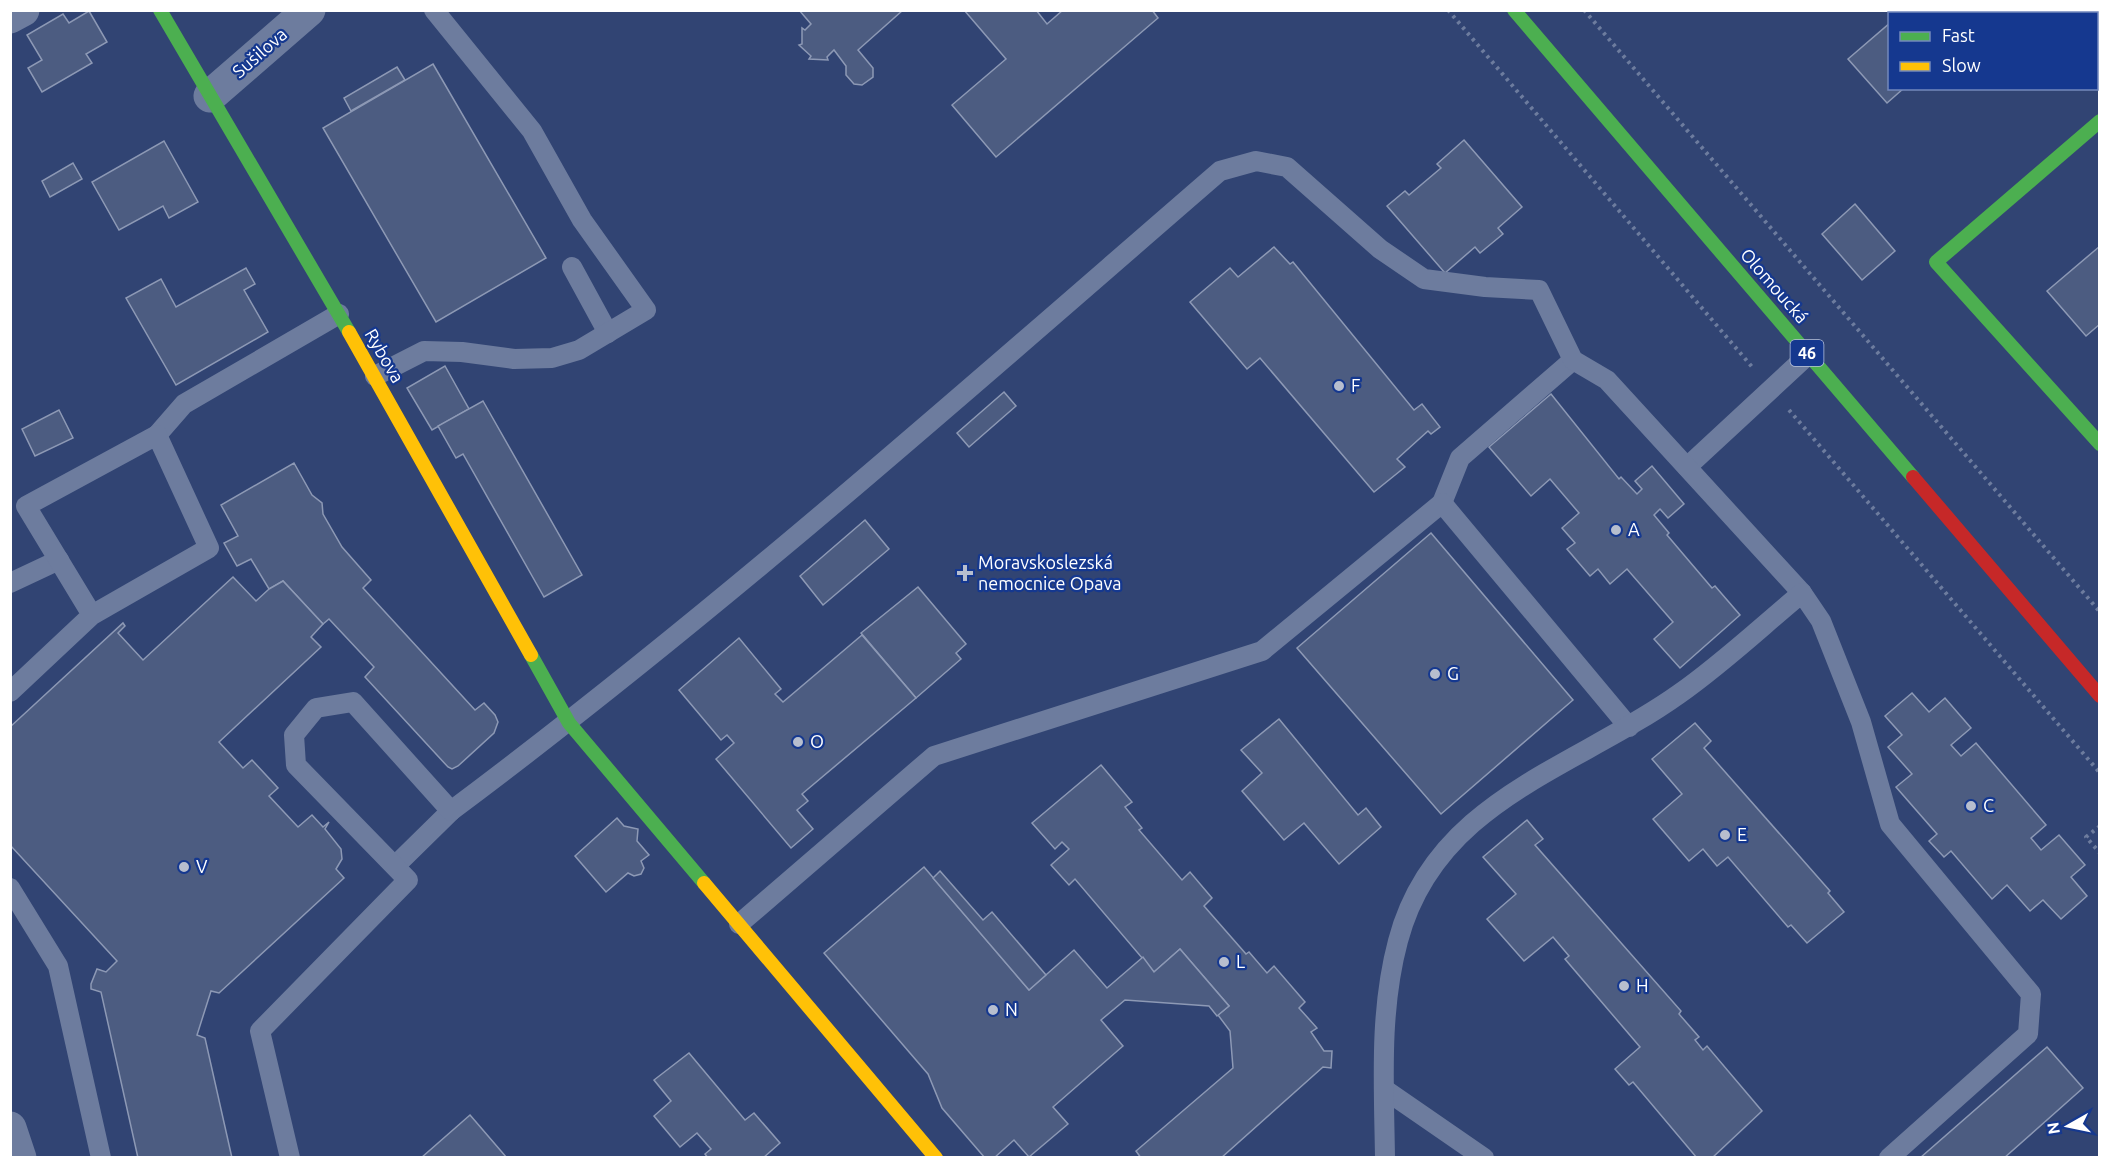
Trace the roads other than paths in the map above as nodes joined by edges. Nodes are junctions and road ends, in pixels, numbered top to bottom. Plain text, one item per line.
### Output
1 (23, 10) edge
2 (160, 10) edge
3 (309, 10) edge
4 (434, 10) edge
5 (1514, 10) edge
6 (10, 17) edge
7 (210, 96) junction
8 (2100, 121) edge
9 (572, 267) dead end
10 (339, 314) junction
11 (608, 333) junction
12 (1809, 354) junction
13 (1573, 360) junction
14 (375, 376) junction
15 (156, 435) junction
16 (2100, 444) edge
17 (1687, 467) junction
18 (1442, 502) junction
19 (18, 504) edge
20 (59, 560) junction
21 (10, 583) edge
22 (1802, 593) junction
23 (92, 615) junction
24 (10, 692) edge
25 (2100, 696) edge
26 (569, 723) junction
27 (1629, 727) junction
28 (451, 811) junction
29 (395, 866) junction
30 (10, 888) edge
31 (739, 924) junction
32 (1384, 1089) junction
33 (10, 1128) edge
34 (20, 1158) edge
35 (101, 1158) edge
36 (290, 1158) edge
37 (936, 1158) edge
38 (1385, 1158) edge
39 (1485, 1158) edge
40 (1889, 1158) edge

1 - 6 street
2 - 7 street, Rybova
3 - 7 street, Sušilova
4 - 11 lane
5 - 12 street, Olomoucká / 46
7 - 10 street, Rybova
8 - 16 street
9 - 11 lane
10 - 14 street, Rybova
10 - 15 lane
11 - 14 lane
12 - 17 lane
12 - 25 street, Olomoucká / 46
13 - 17 lane
13 - 18 lane
13 - 26 lane
14 - 26 street, Rybova
15 - 19 lane
15 - 23 lane
17 - 22 lane
18 - 27 lane
18 - 31 lane
19 - 20 lane
20 - 21 lane
20 - 23 lane
22 - 27 lane
22 - 40 lane
23 - 24 lane
26 - 28 lane
26 - 31 street, Rybova
27 - 32 lane
28 - 29 lane
28 - 29 lane
29 - 36 lane
30 - 35 lane
31 - 37 street, Rybova
32 - 38 lane
32 - 39 lane
33 - 34 street

